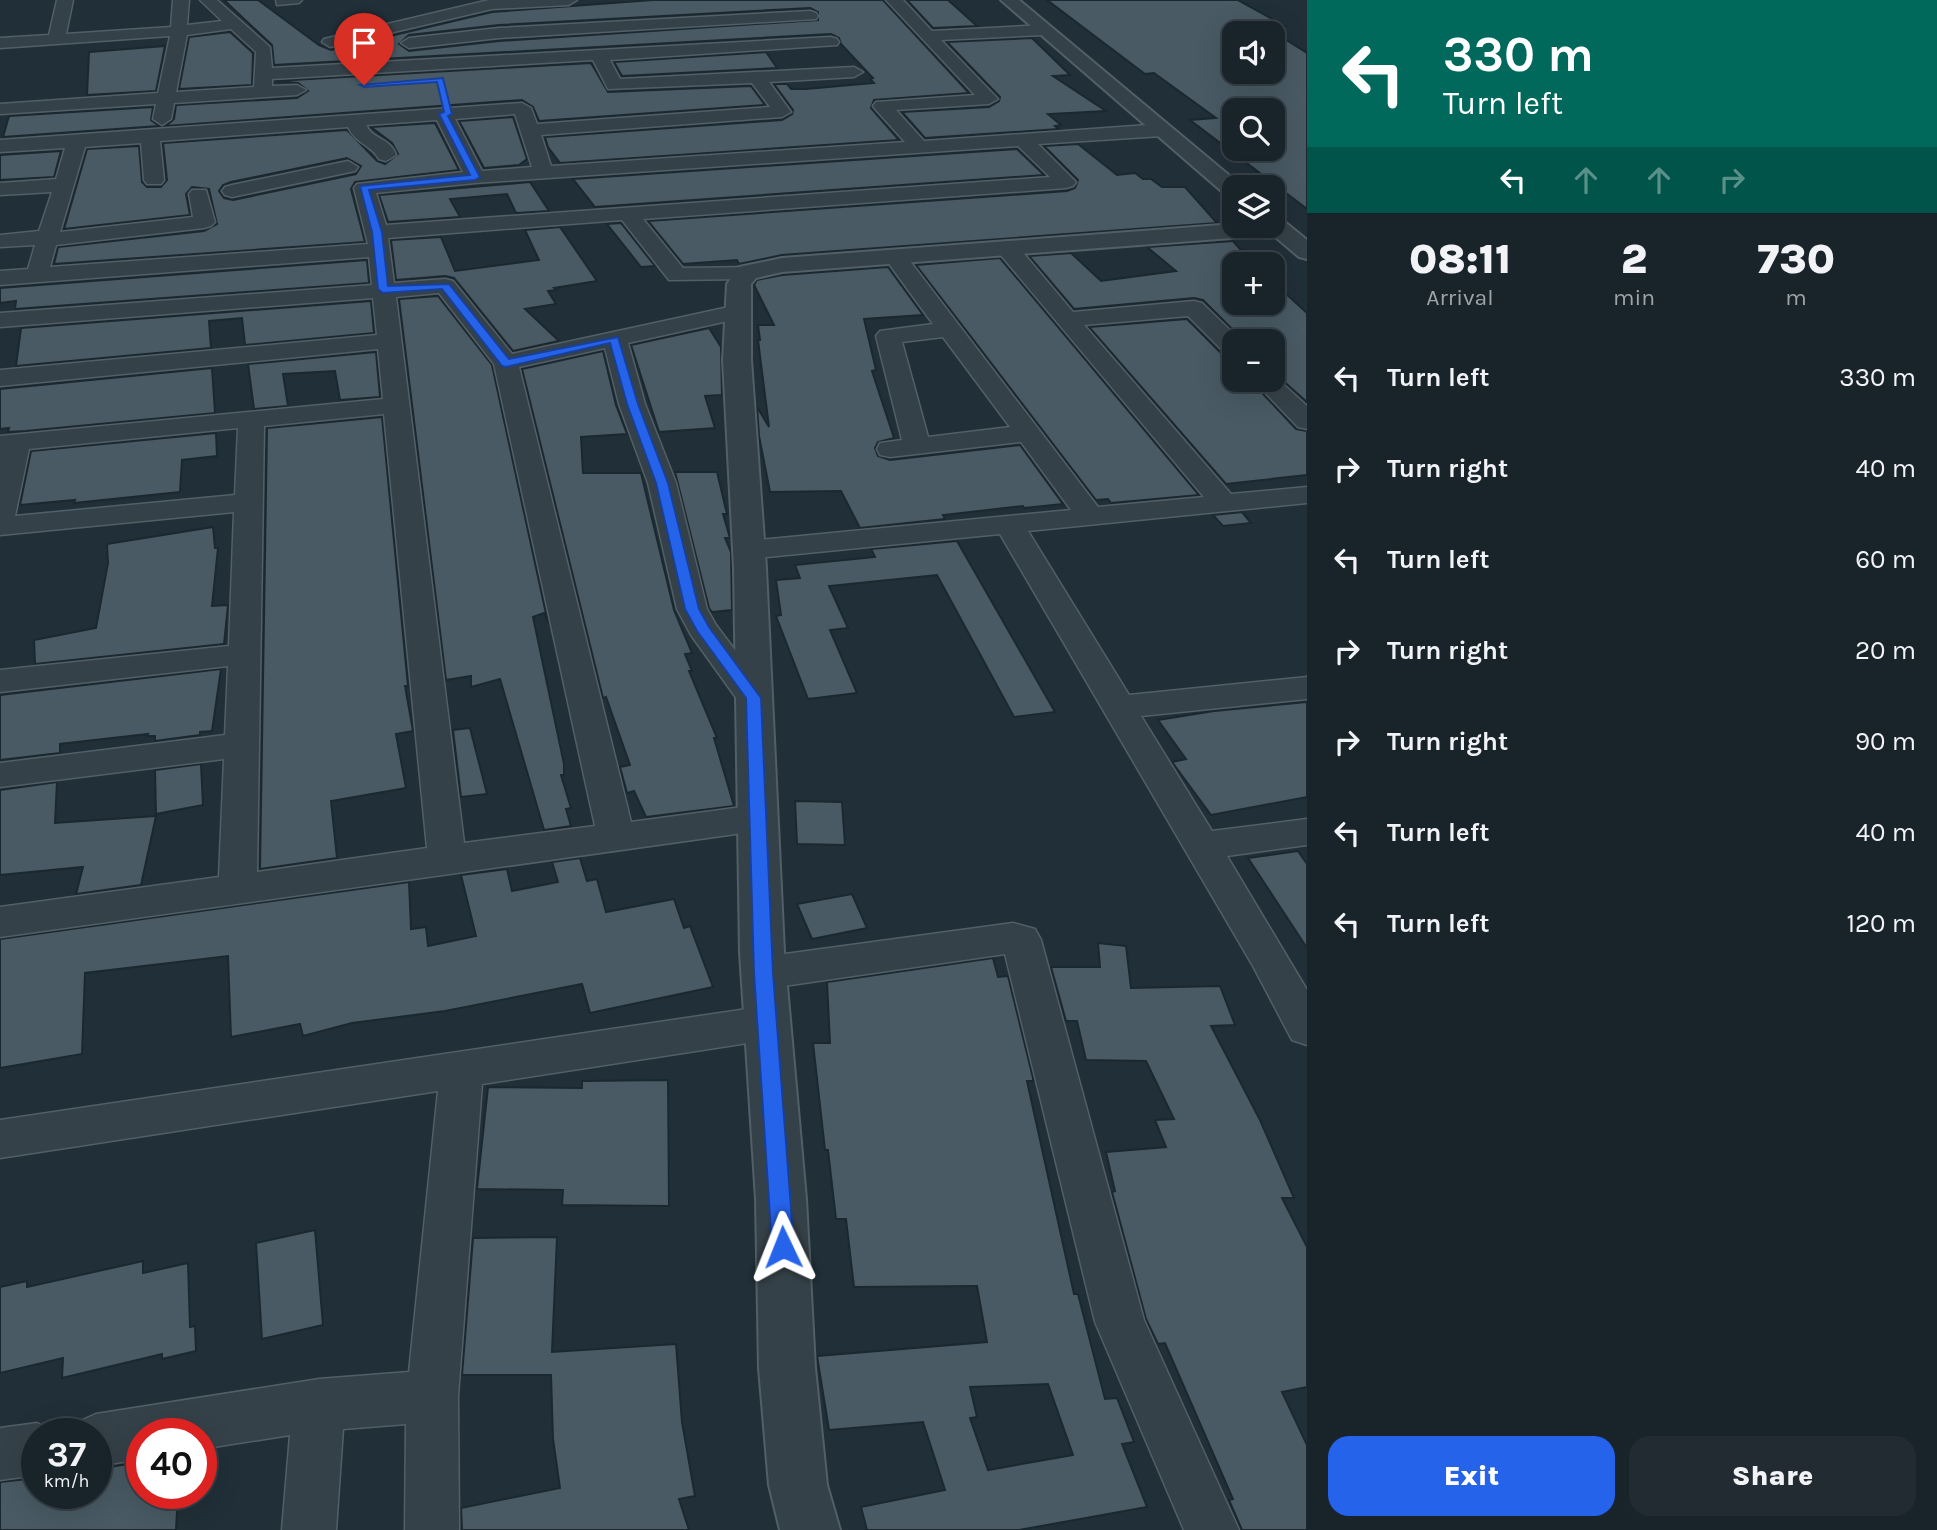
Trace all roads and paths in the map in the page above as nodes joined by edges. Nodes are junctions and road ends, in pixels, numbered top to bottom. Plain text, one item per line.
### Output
1 (65, 0) edge
2 (181, 0) edge
3 (208, 0) edge
4 (569, 0) edge
5 (704, 0) edge
6 (798, 0) edge
7 (894, 0) edge
8 (1009, 0) edge
9 (490, 2) edge
10 (1033, 14) edge
11 (810, 16) junction
12 (719, 21) junction
13 (236, 24) junction
14 (499, 33) junction
15 (928, 36) junction
16 (178, 37) junction
17 (56, 40) junction
18 (330, 42) dead end
19 (831, 42) junction
20 (0, 43) edge
21 (0, 55) edge
22 (599, 55) junction
23 (505, 59) junction
24 (854, 72) junction
25 (263, 76) junction
26 (757, 77) junction
27 (518, 95) junction
28 (168, 100) junction
29 (882, 106) junction
30 (0, 109) edge
31 (446, 114) junction
32 (355, 121) junction
33 (791, 123) junction
34 (282, 126) junction
35 (1162, 130) junction
36 (530, 131) junction
37 (154, 136) junction
38 (311, 140) dead end
39 (1023, 140) junction
40 (77, 142) junction
41 (0, 146) edge
42 (919, 146) junction
43 (330, 154) dead end
44 (817, 154) junction
45 (387, 155) dead end
46 (288, 162) junction
47 (544, 173) junction
48 (1232, 175) edge
49 (356, 177) junction
50 (475, 177) junction
51 (154, 180) dead end
52 (1222, 180) edge
53 (64, 185) junction
54 (0, 189) edge
55 (232, 191) dead end
56 (199, 194) dead end
57 (628, 214) junction
58 (1285, 227) edge
59 (1222, 229) edge
60 (47, 239) junction
61 (0, 241) edge
62 (378, 241) junction
63 (1007, 248) junction
64 (1307, 252) edge
65 (895, 257) junction
66 (748, 272) junction
67 (37, 275) junction
68 (0, 278) edge
69 (383, 289) junction
70 (738, 312) junction
71 (1067, 320) junction
72 (950, 329) junction
73 (1222, 336) edge
74 (615, 339) junction
75 (389, 341) junction
76 (6, 348) edge
77 (506, 363) junction
78 (1278, 392) edge
79 (396, 405) junction
80 (251, 419) junction
81 (1307, 421) edge
82 (1027, 433) junction
83 (9, 443) edge
84 (917, 446) junction
85 (890, 449) dead end
86 (1307, 495) edge
87 (249, 502) junction
88 (1224, 503) junction
89 (1090, 516) junction
90 (0, 524) edge
91 (1009, 524) junction
92 (748, 550) junction
93 (245, 654) junction
94 (0, 681) edge
95 (1307, 688) edge
96 (754, 698) junction
97 (1119, 707) junction
98 (242, 745) junction
99 (0, 775) edge
100 (757, 818) junction
101 (1307, 832) edge
102 (616, 837) junction
103 (1202, 846) junction
104 (447, 859) junction
105 (238, 889) junction
106 (0, 922) edge
107 (763, 973) junction
108 (767, 1023) junction
109 (1306, 1024) edge
110 (462, 1069) junction
111 (0, 1139) edge
112 (432, 1396) junction
113 (319, 1405) junction
114 (112, 1437) edge
115 (21, 1451) edge
116 (0, 1454) edge
117 (309, 1530) edge
118 (432, 1530) edge
119 (810, 1530) edge
120 (1212, 1530) edge

1 - 17 street
2 - 16 street
3 - 13 street
4 - 9 street
5 - 12 street
6 - 11 street
7 - 15 street
8 - 10 street
9 - 14 street
9 - 18 street
10 - 15 street
10 - 35 street
10 - 48 street
11 - 12 street
11 - 19 street
12 - 14 street
13 - 16 street
13 - 25 street
14 - 23 street
14 - 25 street
15 - 29 street
16 - 17 street
16 - 21 street
16 - 28 street
17 - 20 street
19 - 22 street
19 - 24 street
22 - 23 street
22 - 26 street
23 - 25 street
23 - 27 street
24 - 26 street
24 - 29 street
25 - 28 street
25 - 31 street
26 - 33 street
27 - 31 street
27 - 36 street
28 - 30 street
28 - 37 street
29 - 42 street
31 - 32 street
31 - 50 street
32 - 34 street
32 - 45 street
33 - 36 street
33 - 44 street
34 - 37 street
34 - 38 street
34 - 46 street
35 - 39 street
35 - 52 street
36 - 47 street
37 - 40 street
37 - 51 street
39 - 42 street
39 - 57 street
40 - 41 street
40 - 53 street
42 - 44 street
43 - 49 street
44 - 47 street
46 - 49 street
46 - 55 street
47 - 50 street
49 - 50 street
49 - 62 street
53 - 54 street
53 - 60 street
56 - 60 street
57 - 62 street
57 - 66 street
58 - 64 street
59 - 63 street
60 - 61 street
60 - 67 street
62 - 67 street
62 - 69 street
63 - 65 street
63 - 71 street
65 - 66 street
65 - 72 street
66 - 70 street
67 - 68 street
69 - 75 street
69 - 76 street
69 - 77 street
70 - 74 street
70 - 92 street
71 - 73 street
71 - 88 street
72 - 82 street
72 - 84 street
74 - 77 street
74 - 96 street
75 - 76 street
75 - 79 street
77 - 102 street
78 - 81 street
79 - 80 street
79 - 104 street
80 - 83 street
80 - 87 street
82 - 84 street
82 - 89 street
83 - 90 street
84 - 85 street
86 - 88 street
87 - 90 street
87 - 93 street
88 - 89 street
89 - 91 street
91 - 92 street
91 - 97 street
92 - 96 street
93 - 94 street
93 - 98 street
95 - 97 street
96 - 100 street
97 - 103 street
98 - 99 street
98 - 105 street
100 - 102 street
100 - 107 street
101 - 103 street
102 - 104 street
103 - 109 street
104 - 105 street
105 - 106 street
107 - 108 street
107 - 120 street
108 - 110 street
108 - 119 street
110 - 111 street
110 - 112 street
112 - 113 street
112 - 118 street
113 - 114 street
113 - 117 street
115 - 116 street

